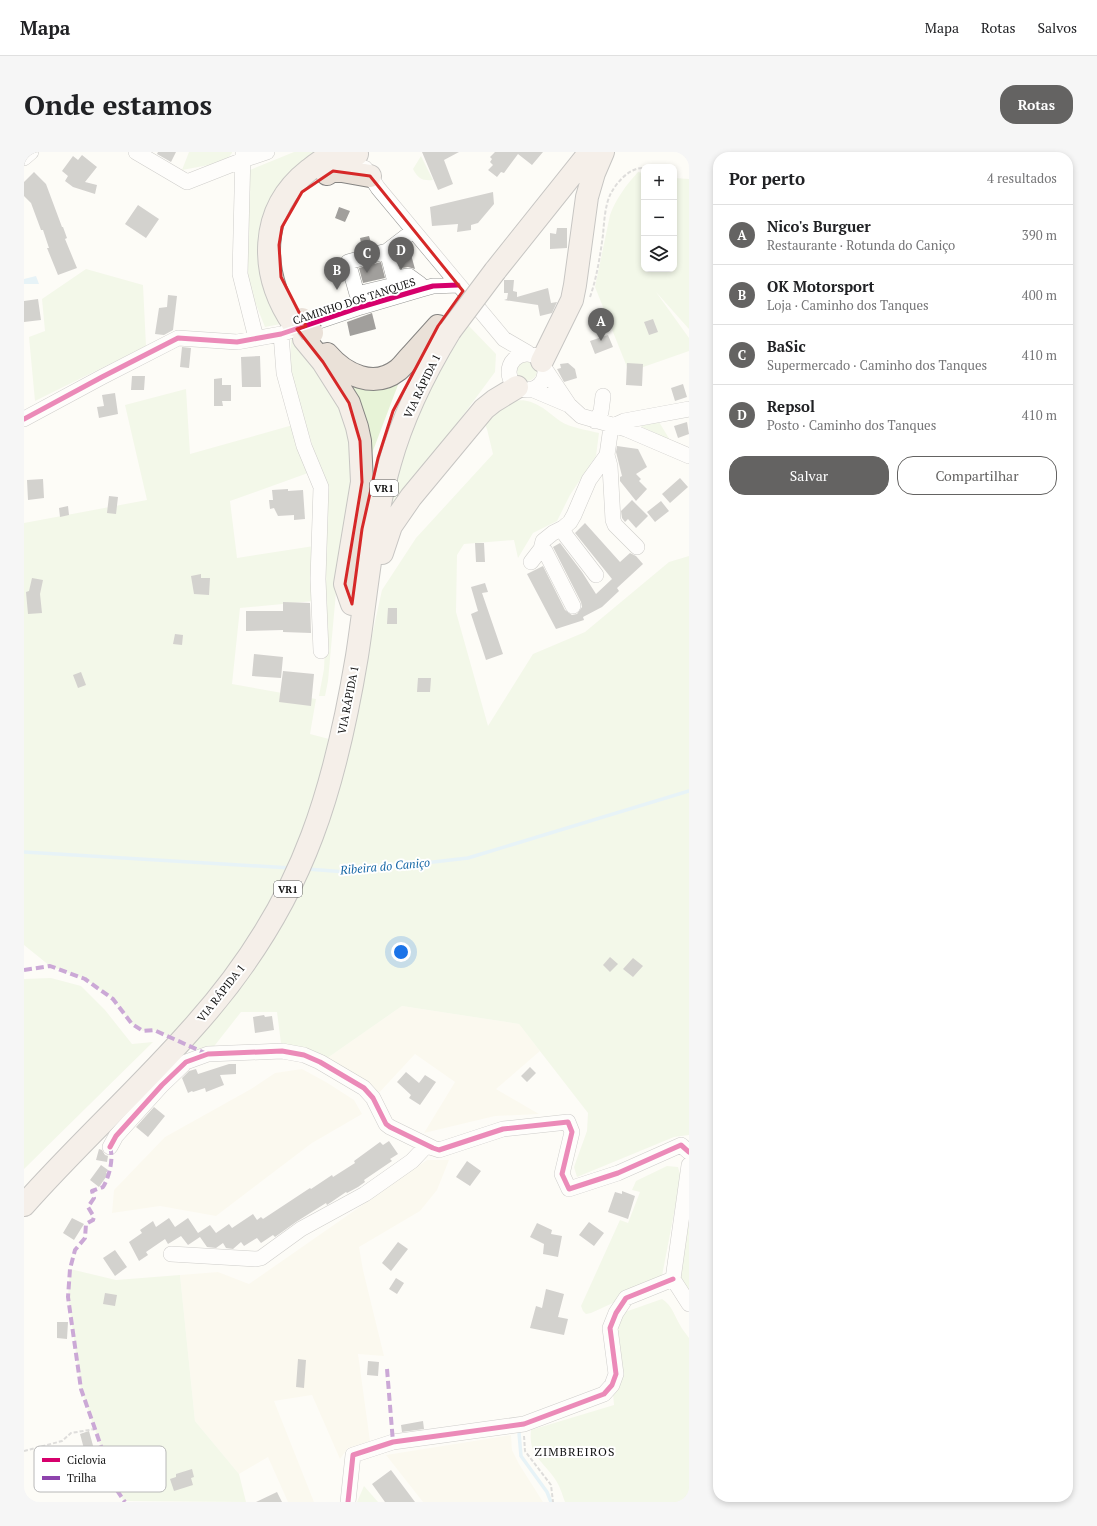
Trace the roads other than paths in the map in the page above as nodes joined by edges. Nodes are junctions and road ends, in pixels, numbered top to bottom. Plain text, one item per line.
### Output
1 (31, 152) edge
2 (136, 152) edge
3 (267, 152) edge
4 (573, 152) edge
5 (590, 152) edge
6 (603, 152) edge
7 (243, 156) edge
8 (342, 156) edge
9 (24, 158) edge
10 (370, 176) junction
11 (413, 231) junction
12 (388, 252) junction
13 (490, 265) junction
14 (458, 285) junction
15 (387, 289) junction
16 (422, 289) junction
17 (444, 325) junction
18 (299, 330) junction
19 (256, 338) junction
20 (504, 339) junction
21 (512, 361) junction
22 (538, 361) junction
23 (524, 388) junction
24 (603, 396) dead end
25 (570, 406) junction
26 (689, 409) edge
27 (24, 419) edge
28 (595, 421) junction
29 (614, 426) junction
30 (607, 456) junction
31 (689, 456) edge
32 (563, 528) junction
33 (637, 547) dead end
34 (541, 549) junction
35 (531, 562) dead end
36 (596, 575) dead end
37 (352, 604) junction
38 (573, 606) dead end
39 (321, 651) dead end
40 (356, 658) junction
41 (342, 701) junction
42 (169, 1044) junction
43 (427, 1145) junction
44 (110, 1147) dead end
45 (689, 1152) edge
46 (689, 1165) edge
47 (24, 1185) edge
48 (24, 1205) edge
49 (171, 1254) dead end
50 (673, 1279) junction
51 (689, 1304) edge
52 (348, 1502) edge

1 - 9 street
2 - 7 street
3 - 7 street
4 - 13 highway, VIA RÁPIDA 1 / VR1
5 - 13 highway, VIA RÁPIDA 1 / VR1
6 - 22 highway
7 - 19 street
8 - 10 street
8 - 10 highway
8 - 18 highway
10 - 11 street
11 - 12 street
11 - 14 street
12 - 15 street
12 - 15 street
13 - 17 highway, VIA RÁPIDA 1 / VR1, bridge
14 - 16 street, CAMINHO DOS TANQUES
14 - 20 street
15 - 16 street, CAMINHO DOS TANQUES
15 - 16 street
15 - 18 street, CAMINHO DOS TANQUES
17 - 18 highway
17 - 37 highway, VIA RÁPIDA 1 / VR1
17 - 40 highway, VIA RÁPIDA 1 / VR1
18 - 19 street, CAMINHO DOS TANQUES
18 - 37 highway
18 - 39 street
19 - 27 street, CAMINHO DOS TANQUES
20 - 21 street
20 - 22 street
21 - 22 street
21 - 23 street
22 - 23 street
22 - 25 street
23 - 25 street
23 - 40 highway
24 - 28 street
25 - 28 street
26 - 29 street
28 - 29 street
29 - 30 street
29 - 31 street
30 - 32 street
30 - 33 street
32 - 34 street
32 - 36 street
34 - 35 street
34 - 38 street
37 - 41 highway, VIA RÁPIDA 1 / VR1
40 - 41 highway, VIA RÁPIDA 1 / VR1
41 - 42 highway, VIA RÁPIDA 1 / VR1
42 - 47 highway, VIA RÁPIDA 1 / VR1
42 - 48 highway, VIA RÁPIDA 1 / VR1
43 - 44 street
43 - 45 street
43 - 49 street
46 - 50 street
50 - 51 street
50 - 52 street

